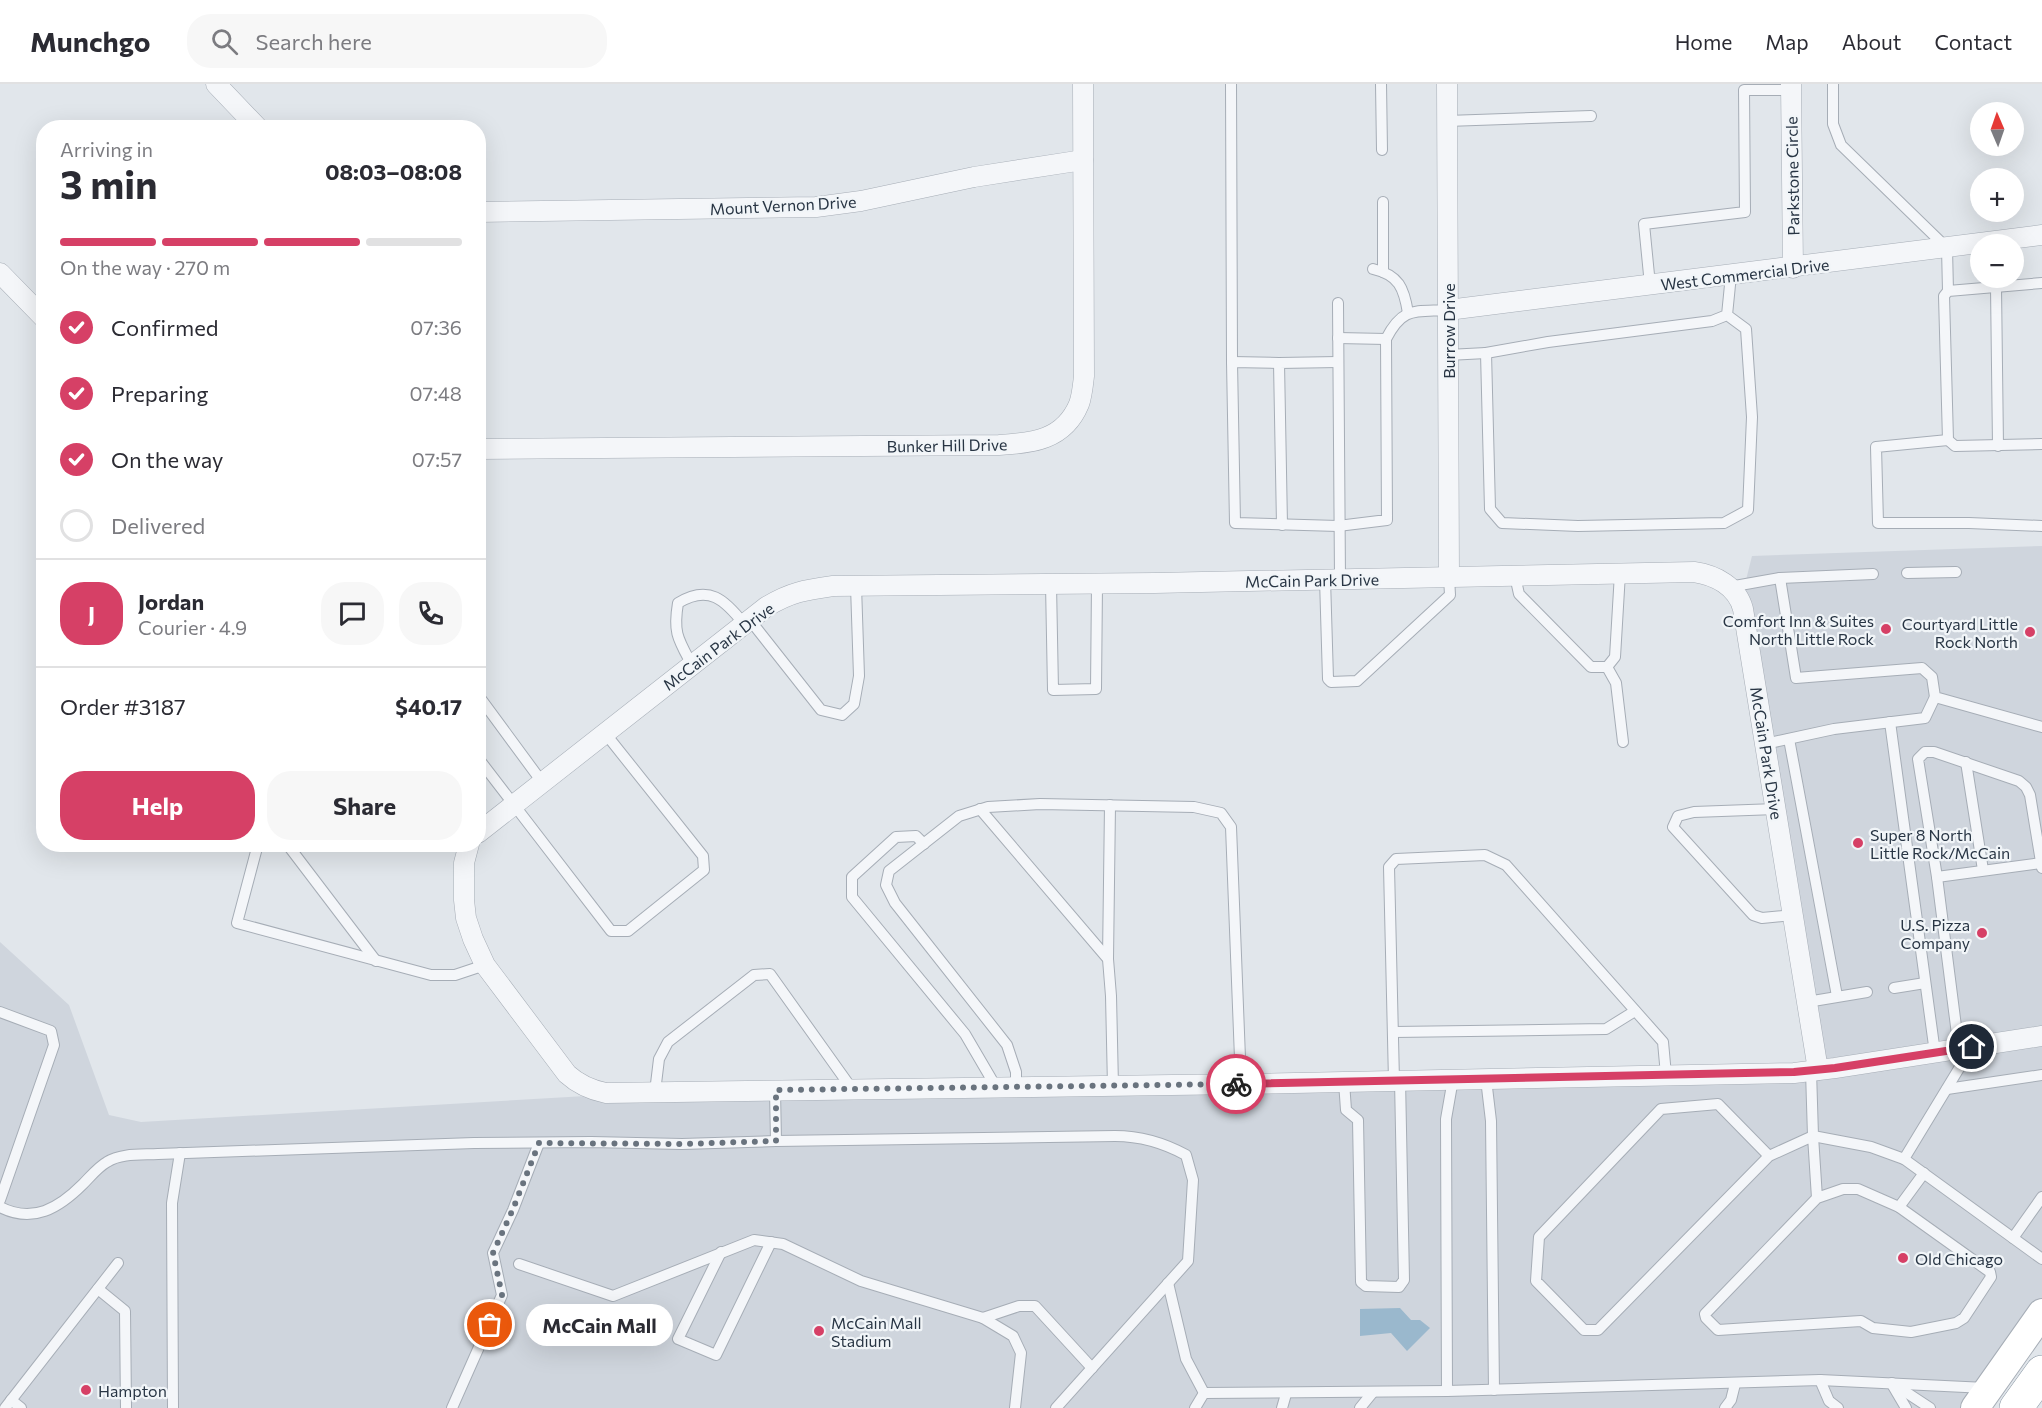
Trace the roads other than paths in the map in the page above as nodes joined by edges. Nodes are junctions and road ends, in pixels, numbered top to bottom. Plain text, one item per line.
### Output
1 (216, 84) edge
2 (1083, 84) edge
3 (1231, 84) edge
4 (1381, 84) edge
5 (1447, 84) edge
6 (1833, 84) edge
7 (1791, 87) edge
8 (1591, 116) dead end
9 (250, 120) edge
10 (1447, 121) junction
11 (1382, 150) dead end
12 (1083, 160) junction
13 (1383, 202) dead end
14 (486, 212) edge
15 (2042, 235) edge
16 (1947, 248) junction
17 (1793, 268) junction
18 (0, 273) edge
19 (1731, 276) junction
20 (2042, 283) edge
21 (1650, 285) junction
22 (2024, 285) edge
23 (1984, 288) edge
24 (1996, 288) edge
25 (1948, 291) junction
26 (1338, 303) dead end
27 (36, 310) edge
28 (1448, 310) junction
29 (1408, 313) junction
30 (1727, 315) junction
31 (1338, 338) junction
32 (1386, 339) junction
33 (1486, 353) junction
34 (1448, 355) junction
35 (1232, 362) junction
36 (1338, 362) junction
37 (1279, 363) junction
38 (1948, 440) junction
39 (2042, 444) edge
40 (1998, 446) junction
41 (486, 449) edge
42 (1282, 525) junction
43 (1338, 526) junction
44 (2042, 526) edge
45 (1956, 572) dead end
46 (1620, 573) junction
47 (1907, 573) dead end
48 (1873, 574) dead end
49 (1515, 576) junction
50 (1449, 577) junction
51 (1780, 578) junction
52 (1333, 579) junction
53 (1051, 584) junction
54 (1096, 584) junction
55 (856, 586) junction
56 (1729, 586) junction
57 (747, 622) junction
58 (692, 664) junction
59 (1607, 667) junction
60 (1935, 697) junction
61 (486, 706) edge
62 (1890, 722) junction
63 (2042, 727) edge
64 (605, 733) junction
65 (1789, 739) junction
66 (1623, 742) dead end
67 (1765, 744) junction
68 (1965, 762) junction
69 (486, 768) edge
70 (542, 782) junction
71 (515, 804) junction
72 (1110, 805) junction
73 (980, 809) junction
74 (1776, 809) junction
75 (486, 827) edge
76 (924, 844) junction
77 (256, 852) edge
78 (291, 852) edge
79 (467, 852) edge
80 (2042, 866) edge
81 (1983, 870) junction
82 (1936, 877) junction
83 (1793, 915) junction
84 (1108, 959) junction
85 (376, 961) junction
86 (485, 965) junction
87 (1925, 983) junction
88 (1894, 988) dead end
89 (1867, 992) dead end
90 (1837, 996) junction
91 (1807, 1002) junction
92 (1635, 1011) junction
93 (0, 1012) edge
94 (1394, 1032) junction
95 (2042, 1036) edge
96 (1965, 1048) junction
97 (1935, 1053) junction
98 (1815, 1071) junction
99 (1666, 1075) junction
100 (2042, 1076) edge
101 (1453, 1079) junction
102 (1486, 1079) junction
103 (1397, 1080) junction
104 (1344, 1082) junction
105 (1241, 1084) junction
106 (1113, 1086) junction
107 (1006, 1087) junction
108 (852, 1089) junction
109 (1947, 1089) junction
110 (776, 1090) junction
111 (655, 1092) junction
112 (1813, 1136) junction
113 (776, 1141) junction
114 (539, 1143) junction
115 (180, 1153) junction
116 (1769, 1156) junction
117 (1904, 1159) junction
118 (1924, 1173) junction
119 (2042, 1197) edge
120 (1817, 1198) junction
121 (0, 1200) edge
122 (0, 1207) edge
123 (1899, 1207) junction
124 (2013, 1238) junction
125 (771, 1242) junction
126 (721, 1251) junction
127 (2042, 1259) edge
128 (118, 1263) dead end
129 (519, 1264) dead end
130 (1168, 1283) junction
131 (98, 1289) junction
132 (2042, 1312) edge
133 (983, 1318) junction
134 (1092, 1368) junction
135 (2042, 1372) edge
136 (1820, 1380) junction
137 (1892, 1383) junction
138 (1735, 1384) junction
139 (1494, 1390) junction
140 (1447, 1391) junction
141 (1373, 1392) junction
142 (1204, 1393) junction
143 (1286, 1394) junction
144 (1981, 1398) edge
145 (8, 1404) edge
146 (21, 1408) edge
147 (126, 1408) edge
148 (173, 1408) edge
149 (452, 1408) edge
150 (1016, 1408) edge
151 (1056, 1408) edge
152 (1195, 1408) edge
153 (1282, 1408) edge
154 (1360, 1408) edge
155 (1725, 1408) edge
156 (1838, 1408) edge
157 (1905, 1408) edge
158 (1930, 1408) edge
159 (2016, 1408) edge

1 - 9 street
2 - 12 street, Bunker Hill Drive
3 - 35 lane
4 - 11 lane
5 - 10 street, Burrow Drive
6 - 16 lane
7 - 17 street, Parkstone Circle
7 - 21 lane
8 - 10 lane
10 - 28 street, Burrow Drive
12 - 14 street, Mount Vernon Drive
12 - 41 street, Bunker Hill Drive
13 - 29 lane
15 - 16 street, West Commercial Drive
16 - 17 street, West Commercial Drive
16 - 25 lane
17 - 19 street, West Commercial Drive
18 - 27 street
19 - 21 street, West Commercial Drive
19 - 30 lane
20 - 22 lane
21 - 28 street, West Commercial Drive
23 - 25 lane
24 - 40 lane
25 - 38 lane
26 - 31 lane
28 - 29 lane
28 - 34 street, Burrow Drive
29 - 32 lane
30 - 33 lane
30 - 33 lane
31 - 32 lane
31 - 36 lane
32 - 43 lane
33 - 34 lane
34 - 50 street, Burrow Drive
35 - 37 lane
35 - 42 lane
36 - 37 lane
36 - 43 lane
37 - 42 lane
38 - 40 lane
38 - 44 lane
39 - 40 lane
42 - 43 lane
43 - 52 lane
45 - 47 lane
46 - 49 street, McCain Park Drive
46 - 56 street, McCain Park Drive
46 - 59 lane
48 - 51 lane
49 - 50 street, McCain Park Drive
49 - 59 lane
50 - 52 street, McCain Park Drive
50 - 52 lane
51 - 56 lane
51 - 60 lane
52 - 54 street, McCain Park Drive
53 - 54 street, McCain Park Drive
53 - 54 lane
53 - 55 street, McCain Park Drive
55 - 57 street, McCain Park Drive
55 - 57 lane
56 - 67 street, McCain Park Drive
57 - 58 street, McCain Park Drive
57 - 58 lane
58 - 64 street, McCain Park Drive
59 - 66 lane
60 - 62 lane
60 - 63 lane
61 - 70 lane
62 - 65 lane
62 - 87 lane
64 - 70 street, McCain Park Drive
64 - 71 lane
65 - 67 lane
65 - 90 lane
67 - 74 street, McCain Park Drive
68 - 80 lane
68 - 81 lane
68 - 82 lane
69 - 71 lane
70 - 71 street, McCain Park Drive
71 - 75 street, McCain Park Drive
72 - 73 lane
72 - 84 lane
72 - 105 lane
73 - 76 lane
73 - 84 lane
74 - 83 street, McCain Park Drive
74 - 83 lane
76 - 107 lane
76 - 107 lane
77 - 85 lane
78 - 85 lane
79 - 86 street
80 - 81 lane
81 - 82 lane
82 - 96 lane
83 - 91 street, McCain Park Drive
84 - 106 lane
85 - 86 lane
86 - 111 street
87 - 88 lane
87 - 97 lane
89 - 90 lane
90 - 91 lane
91 - 98 street, McCain Park Drive
92 - 94 lane
92 - 94 lane
92 - 99 lane
93 - 121 lane
94 - 103 lane
95 - 96 street
96 - 97 street
96 - 109 lane
97 - 98 street
98 - 99 street
98 - 112 lane
99 - 102 street
100 - 109 lane
101 - 102 street
101 - 103 street
101 - 140 lane
102 - 139 lane
103 - 104 street
103 - 104 lane
104 - 105 street
105 - 106 street
106 - 107 street
107 - 108 street
108 - 110 street
108 - 111 lane
109 - 117 lane
110 - 111 street
110 - 113 lane
112 - 116 lane
112 - 117 lane
112 - 120 lane
113 - 114 lane
113 - 130 lane
114 - 115 lane
114 - 149 lane
115 - 122 lane
115 - 148 lane
116 - 116 lane
117 - 118 lane
118 - 123 lane
118 - 124 lane
119 - 124 lane
120 - 123 lane
120 - 123 lane
124 - 127 lane
125 - 126 lane
125 - 126 lane
125 - 133 lane
126 - 129 lane
128 - 131 lane
130 - 134 lane
130 - 142 lane
131 - 145 lane
131 - 147 lane
132 - 144 main road
133 - 134 lane
133 - 150 lane
134 - 151 lane
135 - 159 highway
136 - 137 lane
136 - 138 lane
136 - 156 lane
137 - 144 lane
137 - 157 lane
137 - 158 lane
138 - 139 lane
138 - 155 lane
139 - 140 lane
140 - 141 lane
141 - 143 lane
141 - 154 lane
142 - 143 lane
142 - 152 lane
143 - 153 lane
145 - 146 lane

